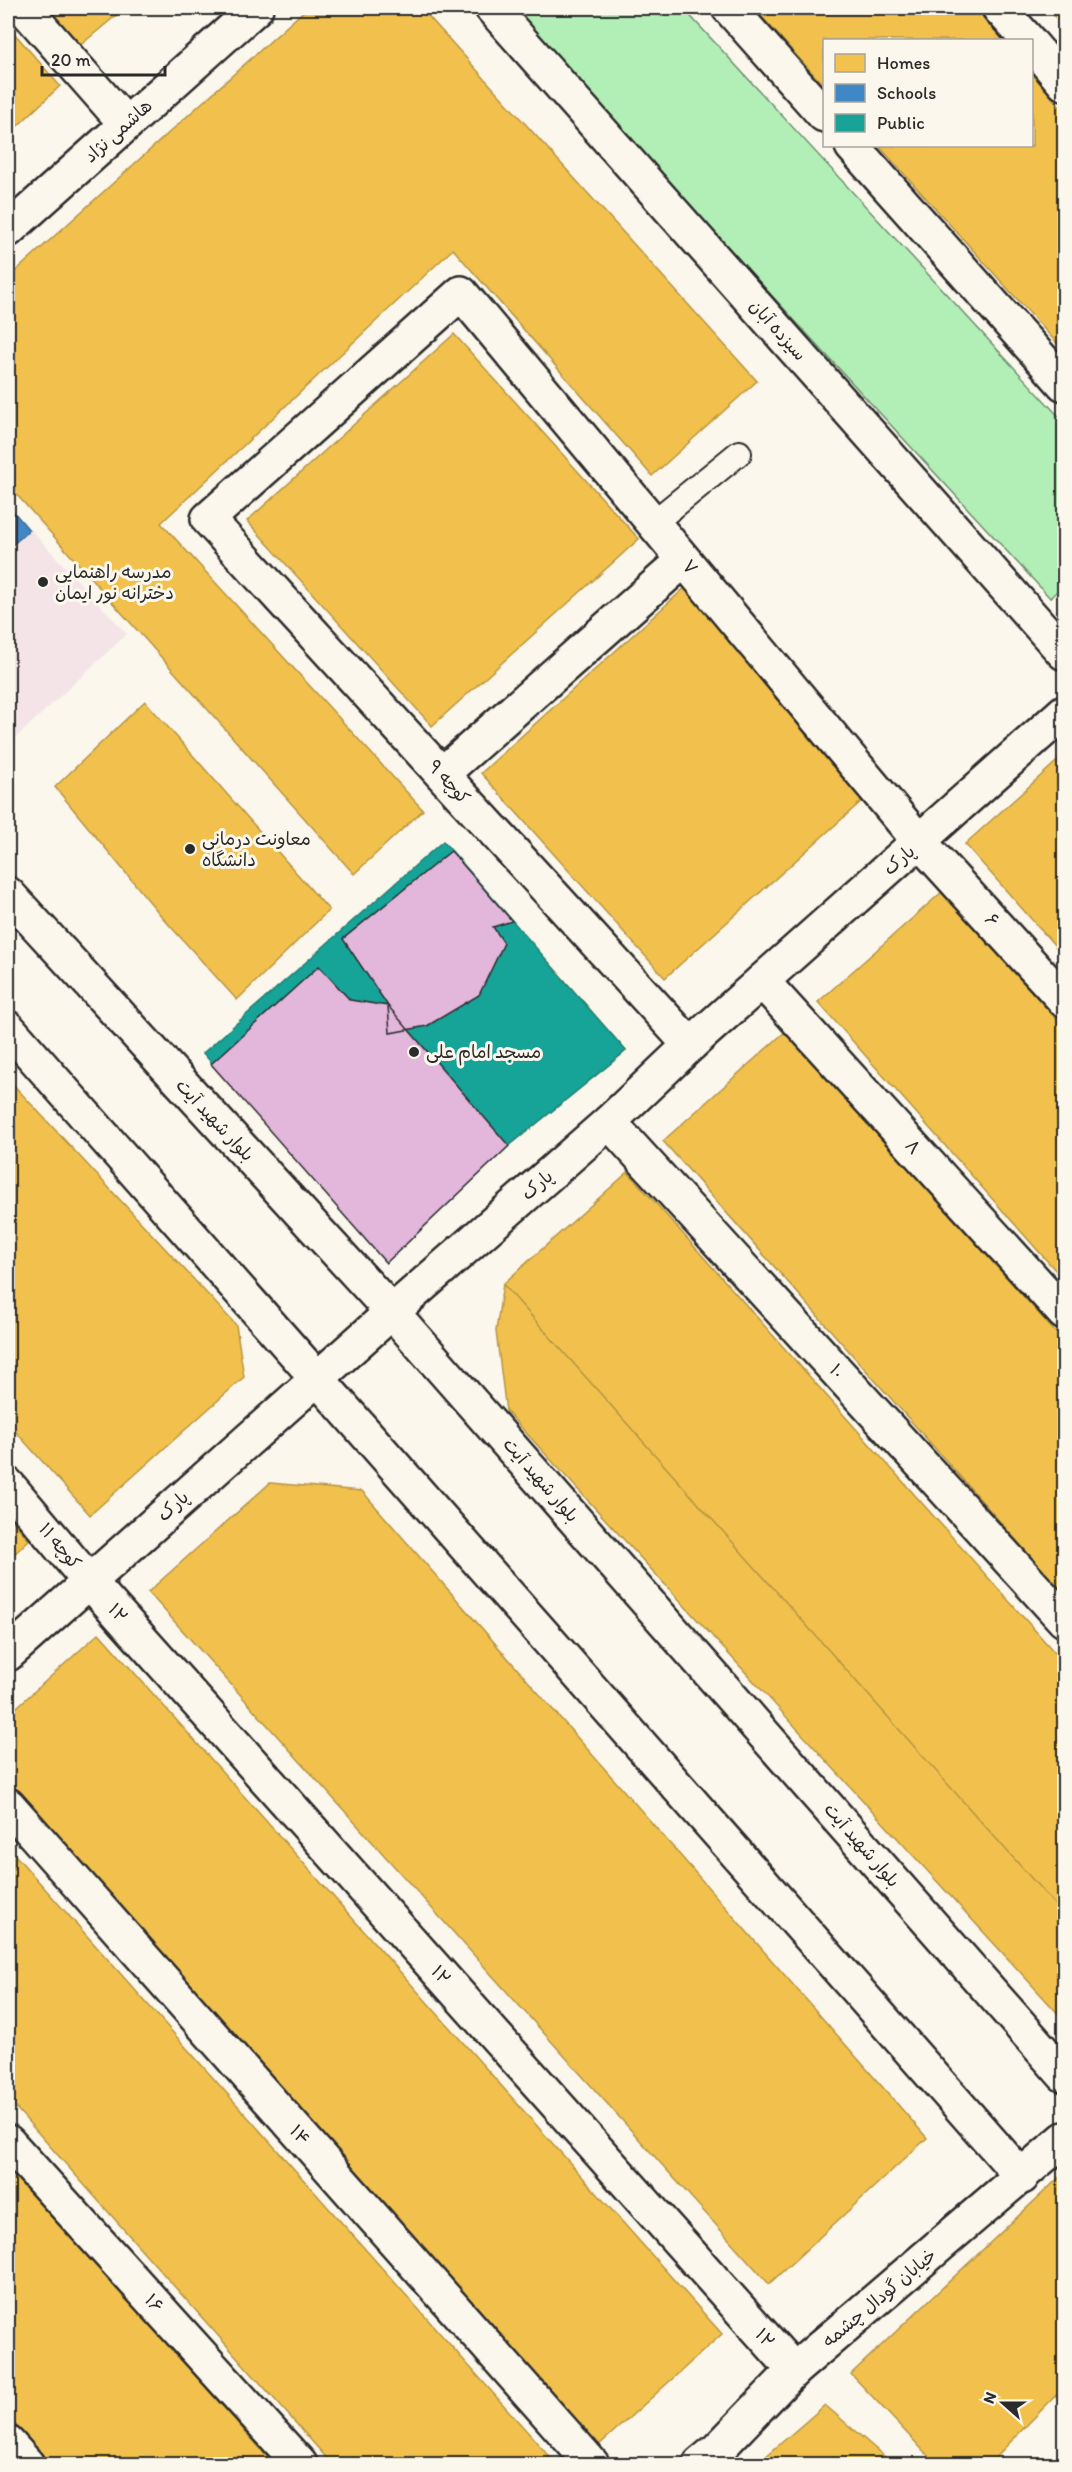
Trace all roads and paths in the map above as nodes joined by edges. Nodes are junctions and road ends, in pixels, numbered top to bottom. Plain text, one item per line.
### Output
1 (24, 8) edge
2 (256, 8) edge
3 (492, 8) edge
4 (729, 8) edge
5 (999, 8) edge
6 (1027, 39) edge
7 (1033, 46) edge
8 (1065, 83) edge
9 (823, 113) edge
10 (126, 124) junction
11 (853, 147) edge
12 (8, 230) edge
13 (460, 293) joint
14 (1065, 384) edge
15 (739, 453) dead end
16 (653, 523) junction
17 (684, 560) junction
18 (1065, 653) edge
19 (1065, 712) edge
20 (442, 774) junction
21 (919, 841) junction
22 (8, 894) edge
23 (762, 981) junction
24 (1065, 999) edge
25 (8, 1028) edge
26 (690, 1045) junction
27 (609, 1122) junction
28 (392, 1312) junction
29 (1065, 1313) edge
30 (317, 1378) junction
31 (8, 1485) edge
32 (88, 1581) junction
33 (1065, 1620) edge
34 (8, 1654) edge
35 (8, 1805) edge
36 (1065, 2075) edge
37 (1065, 2139) edge
38 (8, 2142) edge
39 (1022, 2177) junction
40 (794, 2370) junction
41 (8, 2443) edge
42 (717, 2459) edge
43 (27, 2464) edge
44 (300, 2464) edge
45 (592, 2464) edge

1 - 10 street
2 - 10 street, هاشمی نژاد
3 - 18 street, سیزده آبان
4 - 9 street
5 - 6 street
7 - 8 street
10 - 12 street, هاشمی نژاد
11 - 14 street
13 - 16 street, ۷
13 - 20 street, کوچه ۹
15 - 16 lane
16 - 17 street, ۷
17 - 20 street
17 - 21 street, ۷
19 - 21 street, پارک
20 - 26 street, کوچه ۹
21 - 23 street, پارک
21 - 24 street, ۶
22 - 28 street, بلوار شهید آیت
23 - 26 street, پارک
23 - 29 street, ۸
25 - 30 street
26 - 27 street, پارک
27 - 28 street, پارک
27 - 33 street, ۱۰
28 - 30 street, پارک
28 - 36 street, بلوار شهید آیت
30 - 32 street, پارک
30 - 39 street
31 - 32 street, کوچه ۱۱
32 - 34 street, پارک
32 - 40 street, ۱۲
35 - 45 street, ۱۴
37 - 39 street, خیابان گودال چشمه
38 - 44 street, ۱۶
39 - 40 street, خیابان گودال چشمه
40 - 42 street, خیابان گودال چشمه
41 - 43 street

